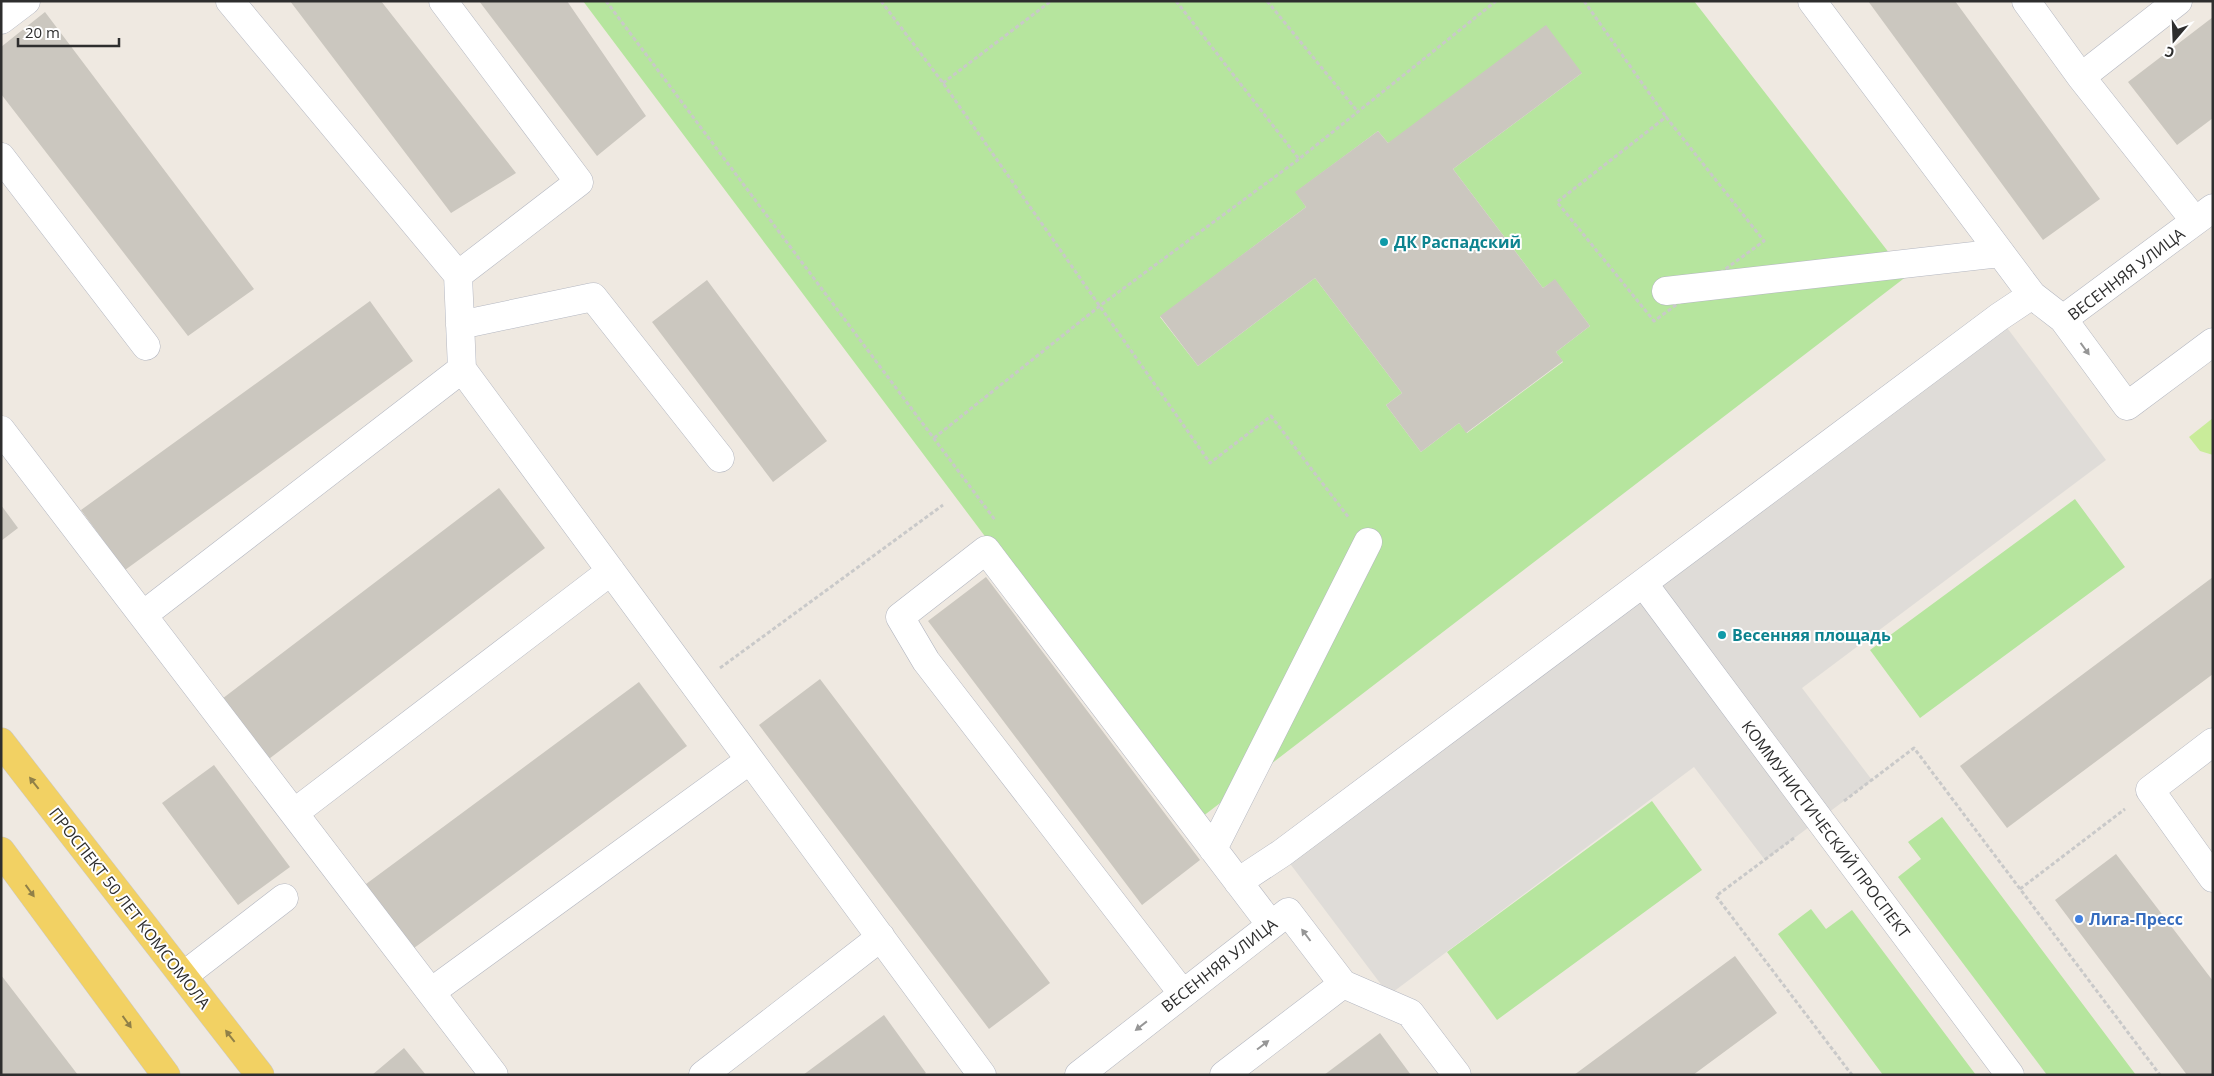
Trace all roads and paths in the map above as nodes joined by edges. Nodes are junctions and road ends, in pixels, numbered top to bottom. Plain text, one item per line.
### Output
1 (26, 1) edge
2 (230, 1) edge
3 (444, 1) edge
4 (606, 1) edge
5 (880, 1) edge
6 (1051, 1) edge
7 (1176, 1) edge
8 (1267, 1) edge
9 (1496, 1) edge
10 (1584, 1) edge
11 (1812, 1) edge
12 (2026, 1) edge
13 (2178, 1) edge
14 (1, 20) edge
15 (2080, 77) junction
16 (943, 83) junction
17 (1358, 112) junction
18 (1666, 117) junction
19 (1, 157) edge
20 (1299, 159) junction
21 (2204, 215) edge
22 (2000, 253) junction
23 (458, 276) junction
24 (1701, 287) junction
25 (1666, 291) dead end
26 (2032, 295) junction
27 (1101, 305) junction
28 (2063, 319) junction
29 (460, 325) junction
30 (2213, 342) edge
31 (146, 346) dead end
32 (462, 369) junction
33 (1, 430) edge
34 (934, 438) junction
35 (720, 458) dead end
36 (943, 505) dead end
37 (999, 525) dead end
38 (1368, 542) joint
39 (611, 571) junction
40 (1643, 583) junction
41 (143, 615) junction
42 (696, 686) junction
43 (1, 742) edge
44 (2213, 742) edge
45 (1914, 748) dead end
46 (750, 760) junction
47 (2150, 790) junction
48 (294, 813) junction
49 (1213, 849) junction
50 (1, 852) edge
51 (2213, 878) edge
52 (1238, 882) junction
53 (2020, 889) junction
54 (1716, 896) dead end
55 (284, 898) dead end
56 (1271, 924) junction
57 (881, 937) junction
58 (183, 976) junction
59 (1343, 984) junction
60 (431, 992) junction
61 (1182, 994) junction
62 (166, 1075) edge
63 (260, 1075) edge
64 (494, 1075) edge
65 (703, 1075) edge
66 (982, 1075) edge
67 (1079, 1075) edge
68 (1224, 1075) edge
69 (1457, 1075) edge
70 (1852, 1075) edge
71 (2010, 1075) edge
72 (2160, 1075) edge

1 - 14 street
2 - 23 street
3 - 23 street
4 - 34 path
5 - 16 path
6 - 16 path
7 - 20 path
8 - 17 path
9 - 17 path
10 - 18 path
11 - 22 street
12 - 15 street
13 - 15 street
15 - 21 street
16 - 27 path
17 - 20 path
18 - 24 path
18 - 24 path
19 - 31 street
20 - 27 path
21 - 28 street, ВЕСЕННЯЯ УЛИЦА
22 - 24 street
22 - 26 street
23 - 29 street
24 - 25 street
26 - 28 street
26 - 40 street
27 - 34 path
27 - 38 path
28 -> 30 street, ВЕСЕННЯЯ УЛИЦА
29 - 32 street
29 - 35 street
32 - 39 street
32 - 41 street
33 - 41 street
34 - 37 path
36 - 42 path
38 - 49 street
39 - 42 street
39 - 48 street
40 - 52 street
40 - 71 street, КОММУНИСТИЧЕСКИЙ ПРОСПЕКТ
41 - 48 street
42 - 46 street
58 -> 43 main road, ПРОСПЕКТ 50 ЛЕТ КОМСОМОЛА
44 - 47 street
45 - 53 path
46 - 57 street
46 - 60 street
47 - 51 street
47 - 53 path
48 - 60 street
49 - 52 street
49 - 61 street
50 -> 62 main road
52 - 56 street
53 - 72 path
54 - 70 path
55 - 58 street
59 -> 56 street, ВЕСЕННЯЯ УЛИЦА
56 - 61 street, ВЕСЕННЯЯ УЛИЦА
57 - 65 street
57 - 66 street
63 -> 58 main road, ПРОСПЕКТ 50 ЛЕТ КОМСОМОЛА
68 -> 59 street
59 - 69 street
60 - 64 street
61 -> 67 street, ВЕСЕННЯЯ УЛИЦА

